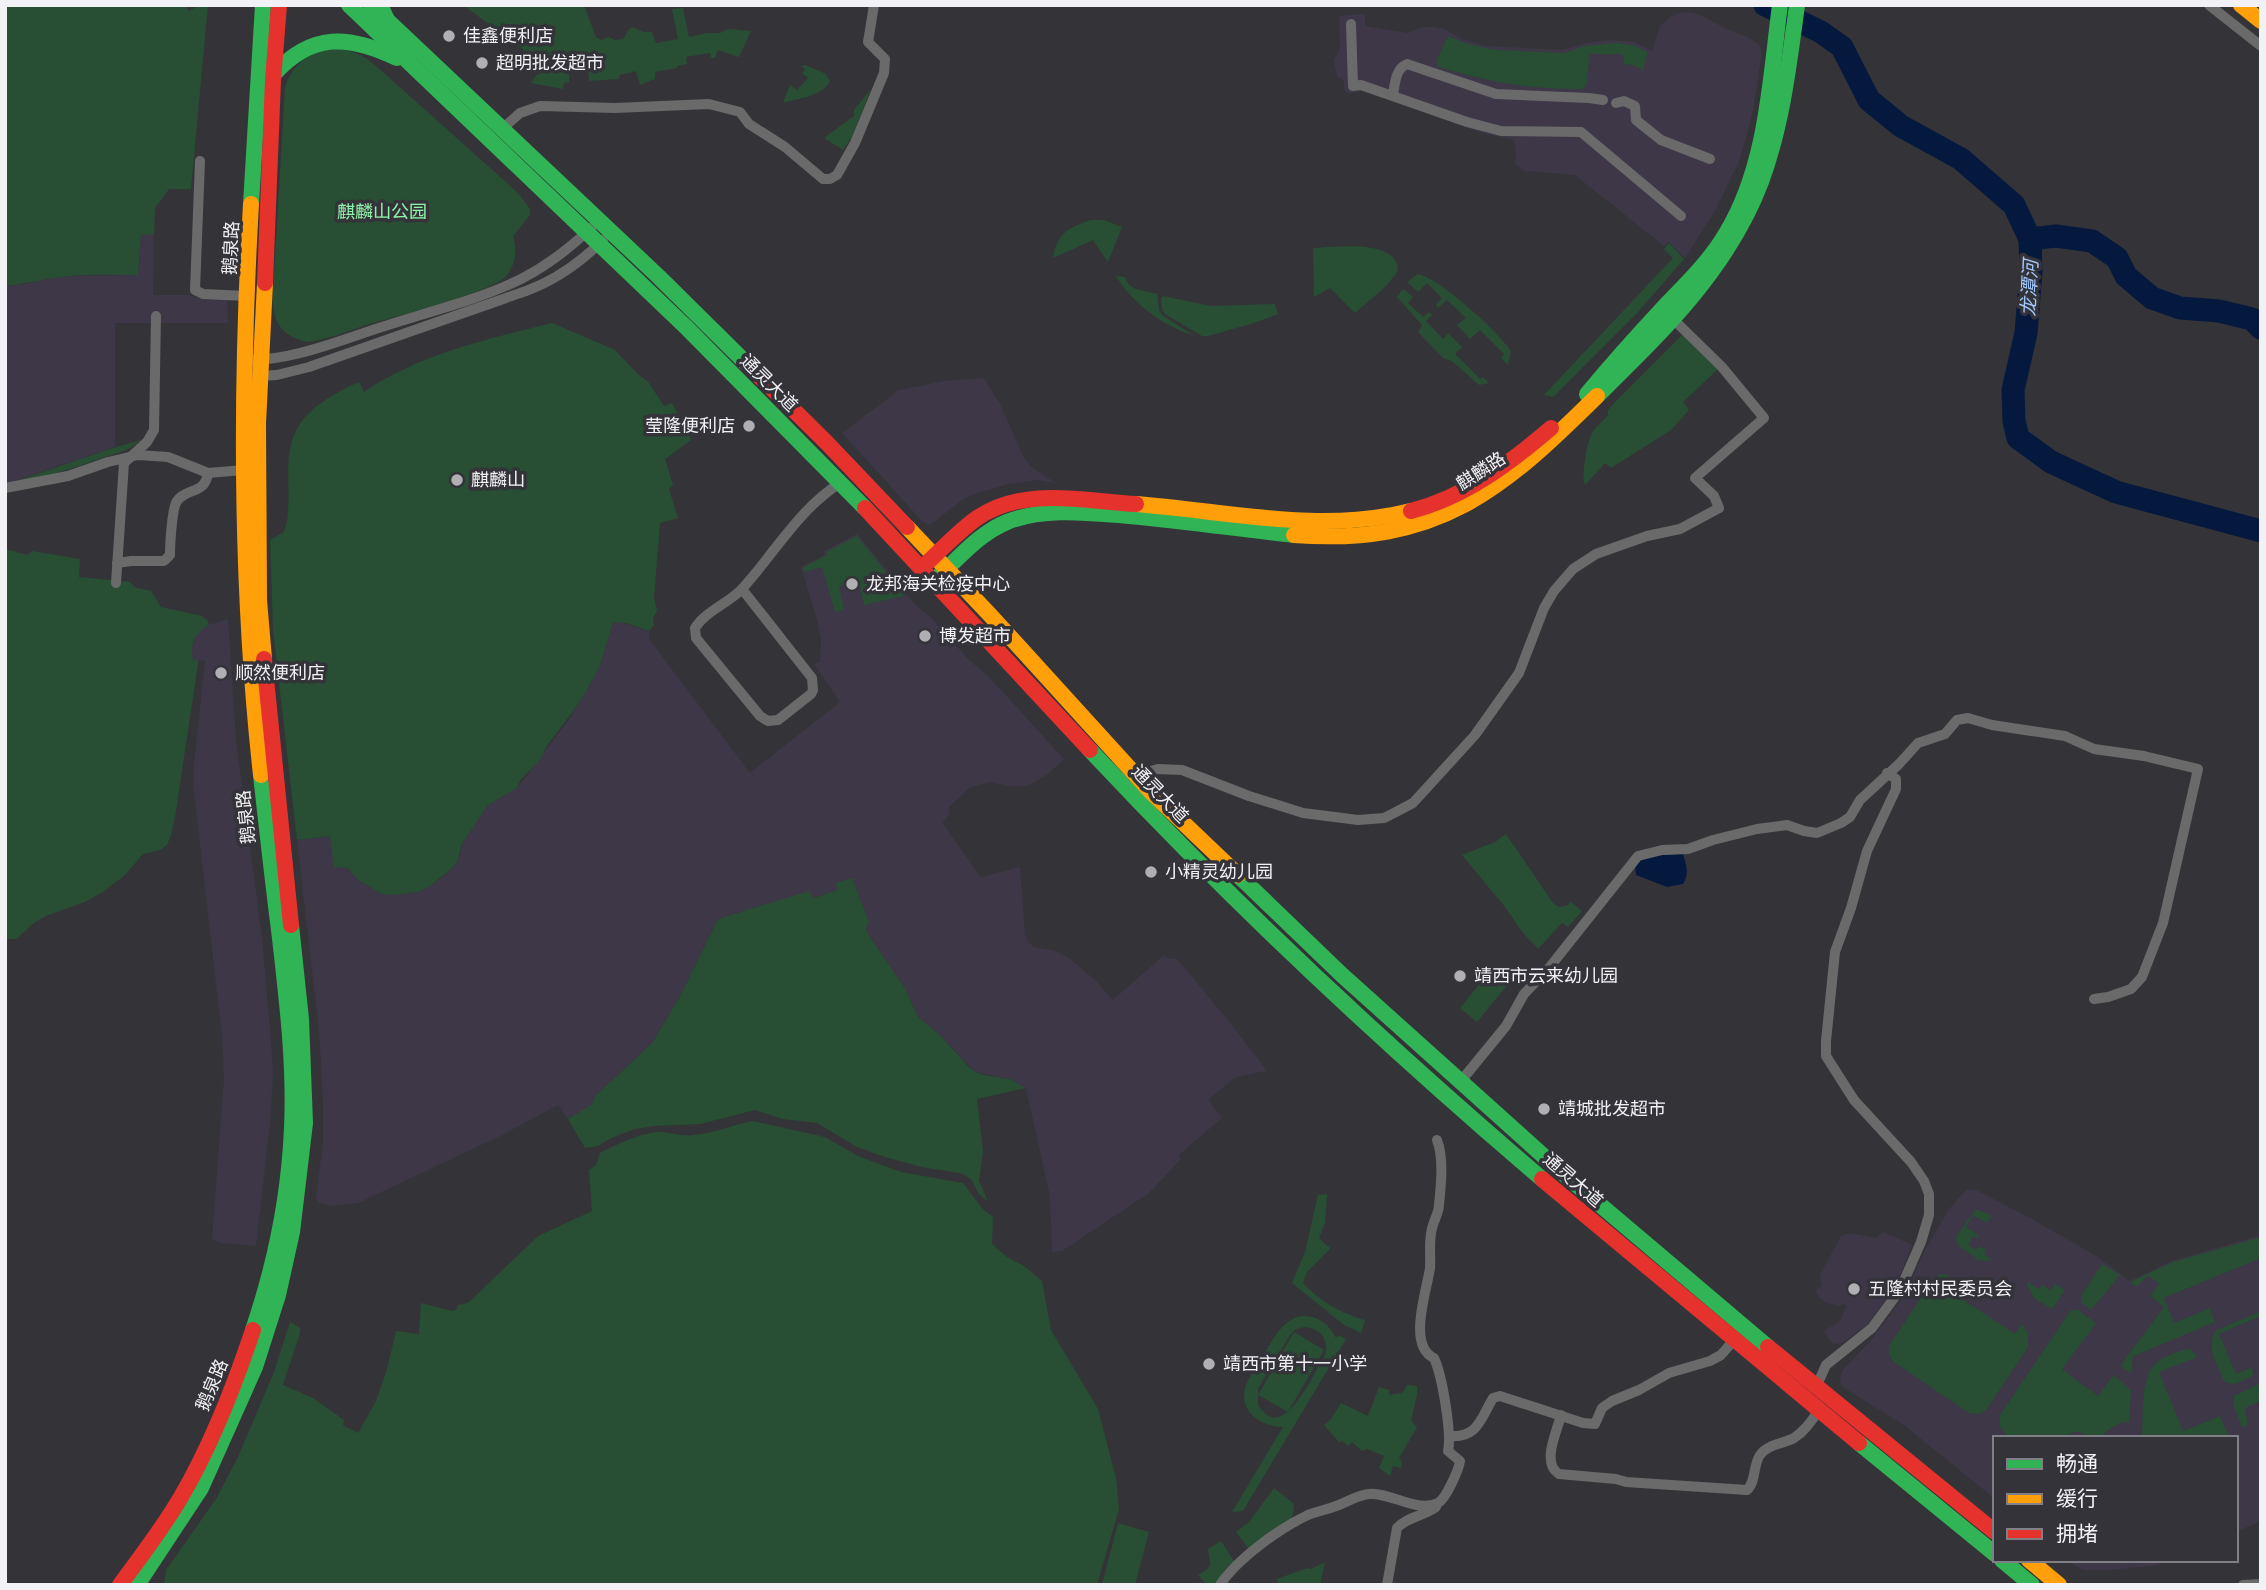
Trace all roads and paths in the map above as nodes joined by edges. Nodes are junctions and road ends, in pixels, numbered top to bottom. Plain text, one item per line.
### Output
1 (263, 5) edge
2 (279, 5) edge
3 (349, 5) edge
4 (371, 5) edge
5 (380, 5) edge
6 (874, 5) edge
7 (1780, 5) edge
8 (1797, 5) edge
9 (2209, 5) edge
10 (2241, 5) edge
11 (387, 20) junction
12 (2261, 21) edge
13 (1351, 24) dead end
14 (2261, 46) edge
15 (416, 70) junction
16 (274, 74) junction
17 (1392, 95) junction
18 (1604, 100) dead end
19 (1616, 103) dead end
20 (502, 129) junction
21 (1710, 159) dead end
22 (200, 162) dead end
23 (1681, 216) dead end
24 (599, 220) junction
25 (611, 232) junction
26 (586, 233) junction
27 (599, 245) junction
28 (247, 296) junction
29 (156, 316) dead end
30 (1674, 320) junction
31 (244, 368) junction
32 (262, 368) junction
33 (130, 456) junction
34 (244, 470) junction
35 (208, 472) junction
36 (839, 483) junction
37 (5, 488) edge
38 (935, 556) junction
39 (117, 563) junction
40 (921, 568) junction
41 (946, 570) junction
42 (933, 582) junction
43 (116, 583) dead end
44 (742, 589) junction
45 (1887, 773) junction
46 (1137, 775) junction
47 (2094, 999) dead end
48 (1461, 1081) junction
49 (1437, 1140) dead end
50 (1734, 1340) junction
51 (1817, 1385) junction
52 (1820, 1409) junction
53 (1561, 1415) junction
54 (1450, 1436) junction
55 (1436, 1503) junction
56 (1993, 1530) edge
57 (1993, 1552) edge
58 (2004, 1562) edge
59 (2031, 1562) edge
60 (141, 1583) edge
61 (2261, 1584) edge
62 (120, 1585) edge
63 (1220, 1585) edge
64 (1387, 1585) edge
65 (2032, 1585) edge
66 (2059, 1585) edge
67 (2243, 1585) edge

1 - 28 main road, 鹅泉路
2 - 16 main road, 鹅泉路
3 - 15 main road, 通灵大道
4 - 11 main road, 通灵大道
5 - 11 main road
6 - 20 street
7 - 38 main road, 麒麟路
8 - 30 main road, 麒麟路
9 - 14 street
10 - 12 main road
11 - 20 main road, 通灵大道
13 - 17 street
15 - 16 main road
15 - 26 main road, 通灵大道
16 - 32 main road, 鹅泉路
17 - 18 street
17 - 23 street
19 - 21 street
20 - 24 main road, 通灵大道
22 - 28 street
24 - 25 main road, 通灵大道
24 - 26 street
25 - 27 street
25 - 38 main road, 通灵大道
26 - 27 main road, 通灵大道
26 - 32 street
27 - 32 street
27 - 36 main road, 通灵大道
28 - 31 main road, 鹅泉路
29 - 33 street
30 - 41 main road, 麒麟路
30 - 46 street
31 - 32 street
31 - 32 street
31 - 34 main road, 鹅泉路
32 - 60 main road, 鹅泉路
33 - 35 street
33 - 37 street
33 - 39 street
34 - 35 street
34 - 62 main road, 鹅泉路
35 - 39 street
36 - 40 main road, 通灵大道
36 - 44 street
38 - 40 main road, 麒麟路
38 - 41 main road, 通灵大道
39 - 43 street
40 - 42 main road, 通灵大道
41 - 42 main road, 麒麟路
41 - 46 main road, 通灵大道
42 - 50 main road, 通灵大道
44 - 44 street
45 - 47 street
45 - 48 street
45 - 51 street
46 - 48 main road, 通灵大道
48 - 51 main road, 通灵大道
49 - 54 street
50 - 52 main road, 通灵大道
50 - 53 street
51 - 56 main road, 通灵大道
52 - 53 street
52 - 57 main road, 通灵大道
53 - 54 street
54 - 55 street
55 - 63 street
55 - 64 street
58 - 65 main road
59 - 66 main road
61 - 67 street

